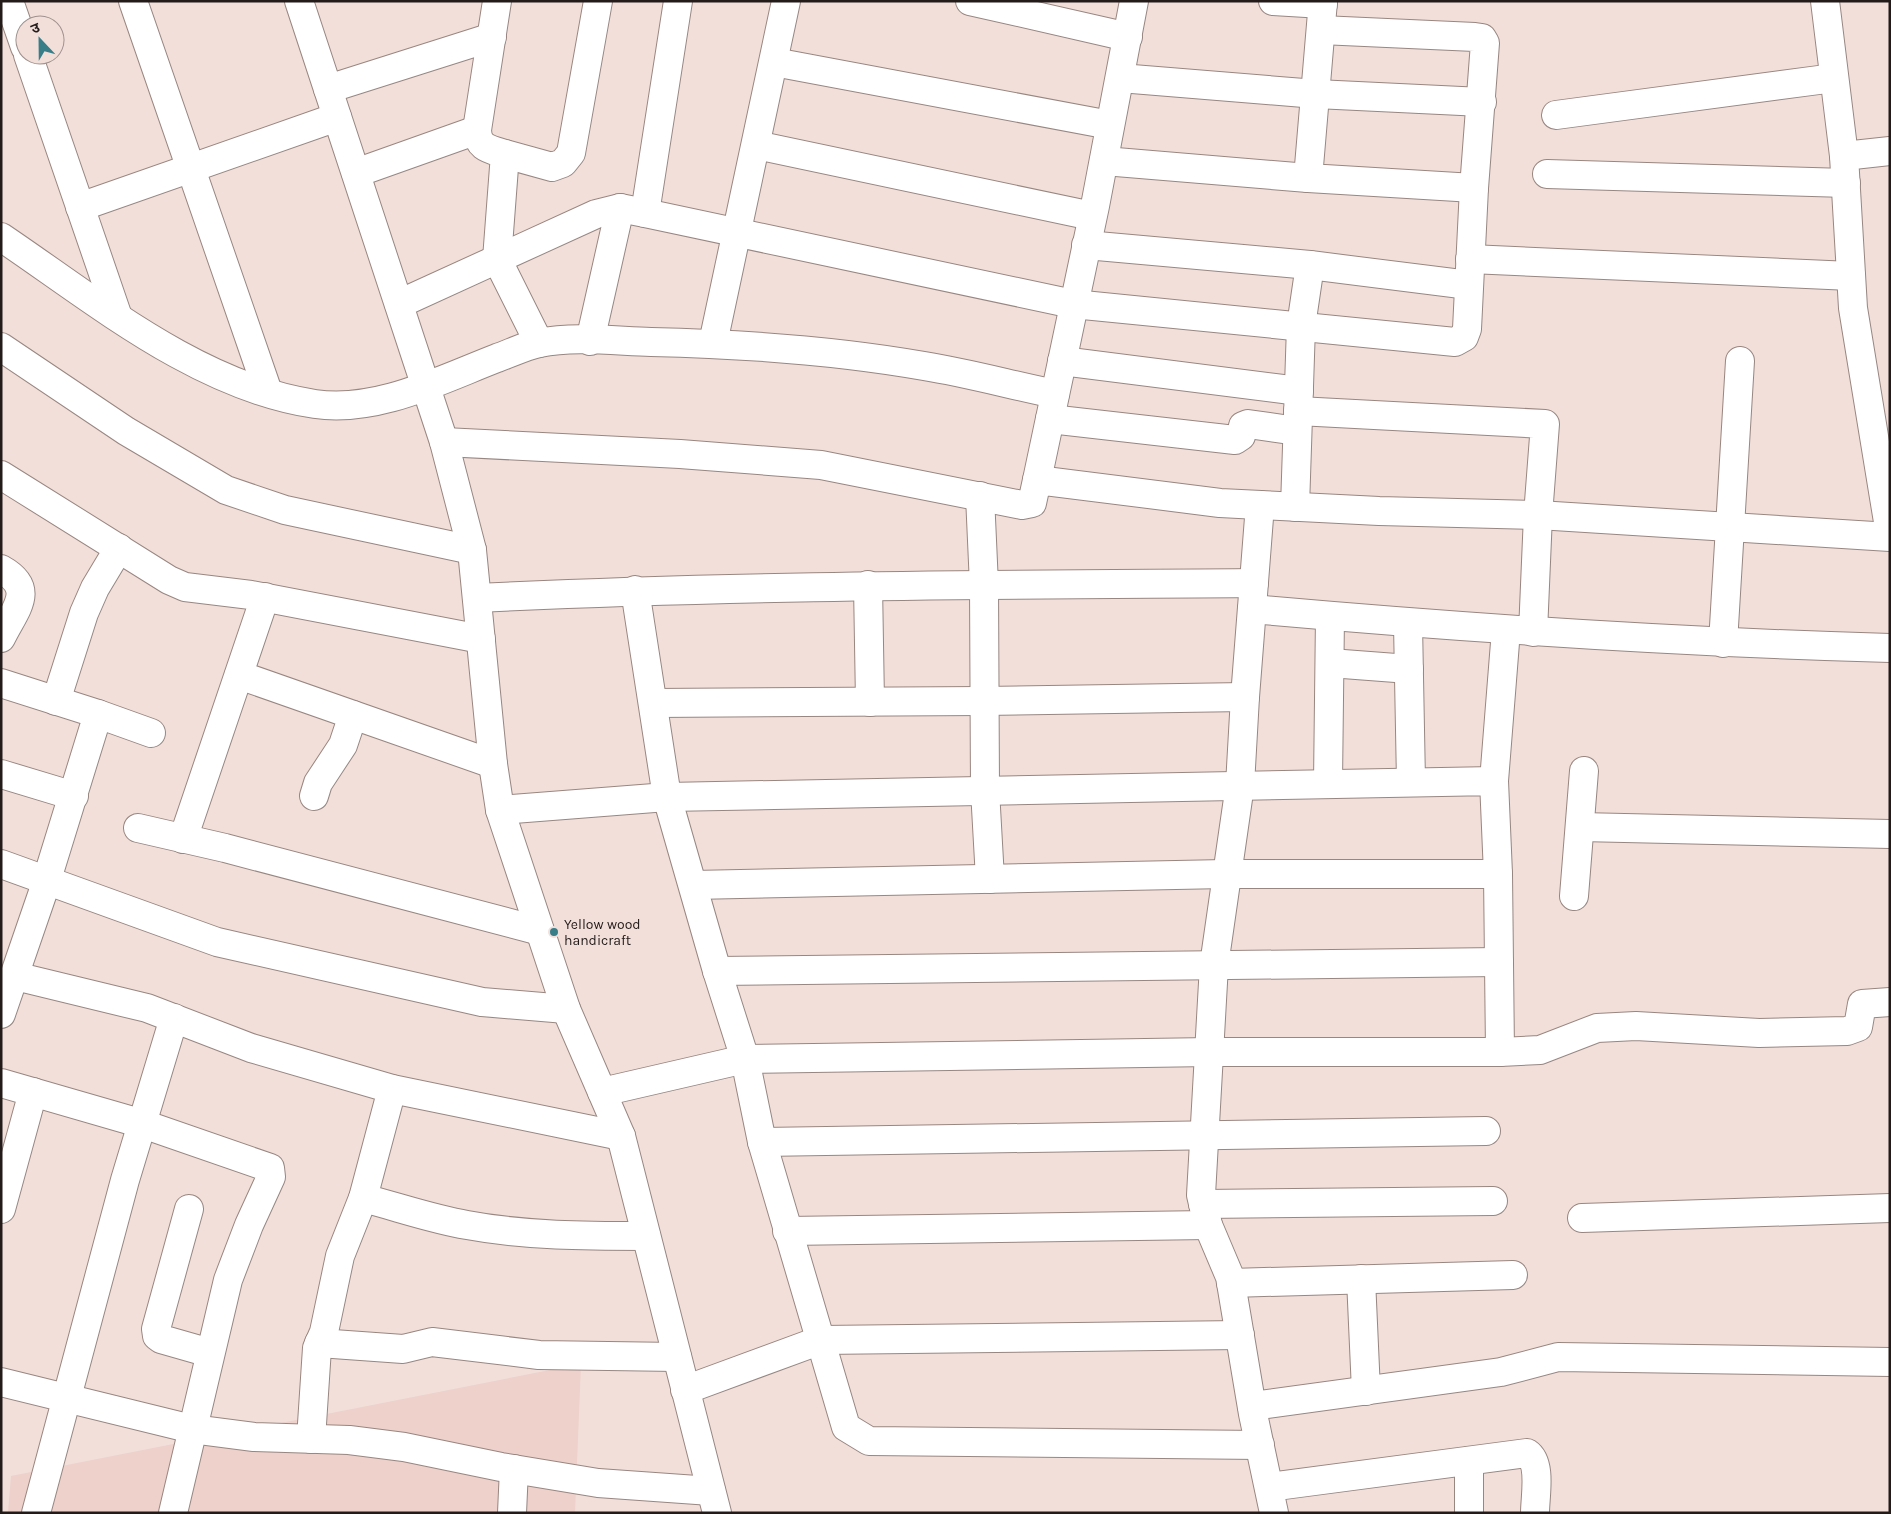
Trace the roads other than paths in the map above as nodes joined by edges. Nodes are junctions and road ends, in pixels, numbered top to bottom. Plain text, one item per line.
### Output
1 (9, 1) edge
2 (133, 1) edge
3 (497, 1) edge
4 (598, 1) edge
5 (678, 1) edge
6 (786, 1) edge
7 (970, 1) edge
8 (1134, 1) edge
9 (1273, 1) edge
10 (1825, 1) edge
11 (304, 3) edge
12 (1323, 12) edge
13 (15, 18) edge
14 (492, 37) junction
15 (1128, 37) junction
16 (774, 62) junction
17 (31, 65) edge
18 (1120, 78) junction
19 (1834, 78) junction
20 (328, 89) junction
21 (1316, 94) junction
22 (1482, 102) junction
23 (1556, 114) dead end
24 (337, 117) junction
25 (1110, 125) junction
26 (477, 130) junction
27 (756, 145) junction
28 (1890, 151) edge
29 (505, 154) junction
30 (1104, 161) junction
31 (190, 168) junction
32 (1845, 169) junction
33 (356, 173) junction
34 (1548, 174) dead end
35 (1308, 178) junction
36 (1474, 188) junction
37 (80, 206) junction
38 (632, 211) junction
39 (1092, 216) junction
40 (738, 231) junction
41 (1, 237) edge
42 (1086, 245) junction
43 (497, 259) junction
44 (1310, 265) junction
45 (1470, 272) junction
46 (1852, 276) junction
47 (399, 304) junction
48 (1073, 304) junction
49 (118, 316) junction
50 (1301, 326) junction
51 (590, 341) junction
52 (539, 343) junction
53 (714, 343) junction
54 (1, 347) edge
55 (1062, 361) junction
56 (1740, 362) dead end
57 (426, 385) junction
58 (268, 392) junction
59 (1052, 407) junction
60 (1298, 411) junction
61 (444, 442) junction
62 (1, 476) edge
63 (1037, 480) junction
64 (980, 496) junction
65 (1260, 505) junction
66 (1295, 507) junction
67 (1538, 515) junction
68 (1730, 528) junction
69 (1890, 535) edge
70 (119, 548) junction
71 (472, 550) junction
72 (1, 569) edge
73 (868, 585) junction
74 (984, 585) junction
75 (635, 590) junction
76 (1253, 596) junction
77 (265, 598) junction
78 (477, 598) junction
79 (1330, 616) junction
80 (1408, 624) junction
81 (1506, 630) junction
82 (1533, 632) junction
83 (1, 638) edge
84 (481, 639) junction
85 (1723, 643) junction
86 (1890, 648) edge
87 (1330, 663) junction
88 (1409, 670) junction
89 (239, 675) junction
90 (1, 683) edge
91 (1245, 697) junction
92 (56, 701) junction
93 (870, 702) junction
94 (983, 702) junction
95 (654, 703) junction
96 (98, 714) junction
97 (352, 715) junction
98 (151, 734) dead end
99 (493, 764) junction
100 (1584, 771) dead end
101 (1, 774) edge
102 (1494, 781) junction
103 (1411, 782) junction
104 (1328, 783) junction
105 (1240, 785) junction
106 (985, 790) junction
107 (74, 796) junction
108 (314, 796) dead end
109 (667, 797) junction
110 (500, 810) junction
111 (1580, 827) junction
112 (138, 828) dead end
113 (1890, 834) edge
114 (183, 839) junction
115 (1, 864) edge
116 (1225, 874) junction
117 (1498, 874) junction
118 (48, 879) junction
119 (990, 879) junction
120 (692, 885) junction
121 (1574, 896) dead end
122 (540, 931) junction
123 (1499, 962) junction
124 (1214, 965) junction
125 (717, 971) junction
126 (15, 976) junction
127 (1890, 1002) edge
128 (566, 1010) junction
129 (1, 1014) edge
130 (174, 1018) junction
131 (1210, 1052) junction
132 (1500, 1052) junction
133 (746, 1060) junction
134 (1, 1083) edge
135 (392, 1089) junction
136 (33, 1092) junction
137 (602, 1092) junction
138 (143, 1124) junction
139 (1486, 1131) dead end
140 (1206, 1135) junction
141 (621, 1136) junction
142 (762, 1142) junction
143 (364, 1198) junction
144 (1493, 1201) dead end
145 (1890, 1208) edge
146 (1, 1209) edge
147 (189, 1209) dead end
148 (1206, 1215) junction
149 (1582, 1218) dead end
150 (787, 1231) junction
151 (646, 1236) junction
152 (1513, 1275) dead end
153 (1361, 1279) junction
154 (1231, 1283) junction
155 (1240, 1335) junction
156 (821, 1340) junction
157 (319, 1343) junction
158 (210, 1353) junction
159 (677, 1357) junction
160 (1890, 1362) edge
161 (1, 1382) edge
162 (685, 1390) junction
163 (1366, 1391) junction
164 (66, 1398) junction
165 (1252, 1406) junction
166 (192, 1429) junction
167 (311, 1439) junction
168 (1260, 1445) junction
169 (1469, 1461) junction
170 (514, 1469) junction
171 (1271, 1500) edge
172 (714, 1502) edge
173 (36, 1513) edge
174 (173, 1513) edge
175 (512, 1513) edge
176 (1469, 1513) edge
177 (1535, 1513) edge

1 - 13 street
2 - 31 street
3 - 14 street
4 - 29 street
5 - 38 street
6 - 16 street
7 - 15 street
8 - 15 street
9 - 12 street
10 - 19 street
11 - 20 street
12 - 21 street
12 - 22 street
14 - 20 street
14 - 26 street
15 - 18 street
16 - 25 street
16 - 27 street
17 - 37 street
18 - 21 street
18 - 25 street
19 - 23 street
19 - 32 street
20 - 24 street
21 - 22 street
21 - 35 street
22 - 36 street
24 - 31 street
24 - 33 street
25 - 30 street
26 - 29 street
26 - 33 street
27 - 39 street
27 - 40 street
28 - 32 street
29 - 43 street
30 - 35 street
30 - 39 street
31 - 37 street
31 - 58 street
32 - 34 street
32 - 46 street
33 - 47 street
35 - 36 street
36 - 45 street
37 - 49 street
38 - 40 street
38 - 43 street
38 - 51 street
39 - 42 street
40 - 48 street
40 - 53 street
41 - 49 street
42 - 44 street
42 - 48 street
43 - 47 street
43 - 52 street
44 - 45 street
44 - 50 street
45 - 46 street
45 - 50 street
46 - 69 street
47 - 57 street
48 - 50 street
48 - 55 street
49 - 58 street
50 - 60 street
51 - 52 street
51 - 53 street
52 - 57 street
53 - 59 street
54 - 71 street
55 - 59 street
55 - 60 street
56 - 68 street
57 - 58 street
57 - 61 street
59 - 60 street
59 - 63 street
60 - 66 street
60 - 67 street
61 - 64 street
61 - 71 street
62 - 70 street
63 - 64 street
63 - 65 street
64 - 74 street
65 - 66 street
65 - 76 street
66 - 67 street
67 - 68 street
67 - 82 street
68 - 69 street
68 - 85 street
70 - 77 street
70 - 92 street
71 - 78 street
72 - 83 street
73 - 74 street
73 - 75 street
73 - 93 street
74 - 76 street
74 - 94 street
75 - 78 street
75 - 95 street
76 - 79 street
76 - 91 street
77 - 84 street
77 - 89 street
78 - 84 street
79 - 80 street
79 - 87 street
80 - 81 street
80 - 88 street
81 - 82 street
81 - 102 street
82 - 85 street
84 - 99 street
85 - 86 street
87 - 88 street
87 - 104 street
88 - 103 street
89 - 97 street
89 - 114 street
90 - 92 street
91 - 94 street
91 - 105 street
92 - 96 street
93 - 94 street
93 - 95 street
94 - 106 street
95 - 109 street
96 - 98 street
96 - 107 street
97 - 99 street
97 - 108 street
99 - 110 street
100 - 111 street
101 - 107 street
102 - 103 street
102 - 117 street
103 - 104 street
104 - 105 street
105 - 106 street
105 - 116 street
106 - 109 street
106 - 119 street
107 - 118 street
109 - 110 street
109 - 120 street
110 - 122 street
111 - 113 street
111 - 121 street
112 - 114 street
114 - 122 street
115 - 118 street
116 - 117 street
116 - 119 street
116 - 124 street
117 - 123 street
118 - 126 street
118 - 128 street
119 - 120 street
120 - 125 street
122 - 128 street
123 - 124 street
123 - 132 street
124 - 125 street
124 - 131 street
125 - 133 street
126 - 129 street
126 - 130 street
127 - 132 street
128 - 137 street
130 - 135 street
130 - 138 street
131 - 132 street
131 - 133 street
131 - 140 street
133 - 137 street
133 - 142 street
134 - 136 street
135 - 141 street
135 - 143 street
136 - 138 street
136 - 146 street
137 - 141 street
138 - 158 street
138 - 164 street
139 - 140 street
140 - 142 street
140 - 148 street
141 - 151 street
142 - 150 street
143 - 151 street
143 - 157 street
144 - 148 street
145 - 149 street
147 - 158 street
148 - 150 street
148 - 154 street
150 - 156 street
151 - 159 street
152 - 153 street
153 - 154 street
153 - 163 street
154 - 155 street
155 - 156 street
155 - 165 street
156 - 162 street
156 - 168 street
157 - 159 street
157 - 167 street
158 - 166 street
159 - 162 street
160 - 163 street
161 - 164 street
162 - 172 street
163 - 165 street
164 - 166 street
164 - 173 street
165 - 168 street
166 - 167 street
166 - 174 street
167 - 170 street
168 - 171 street
169 - 171 street
169 - 176 street
169 - 177 street
170 - 172 street
170 - 175 street

